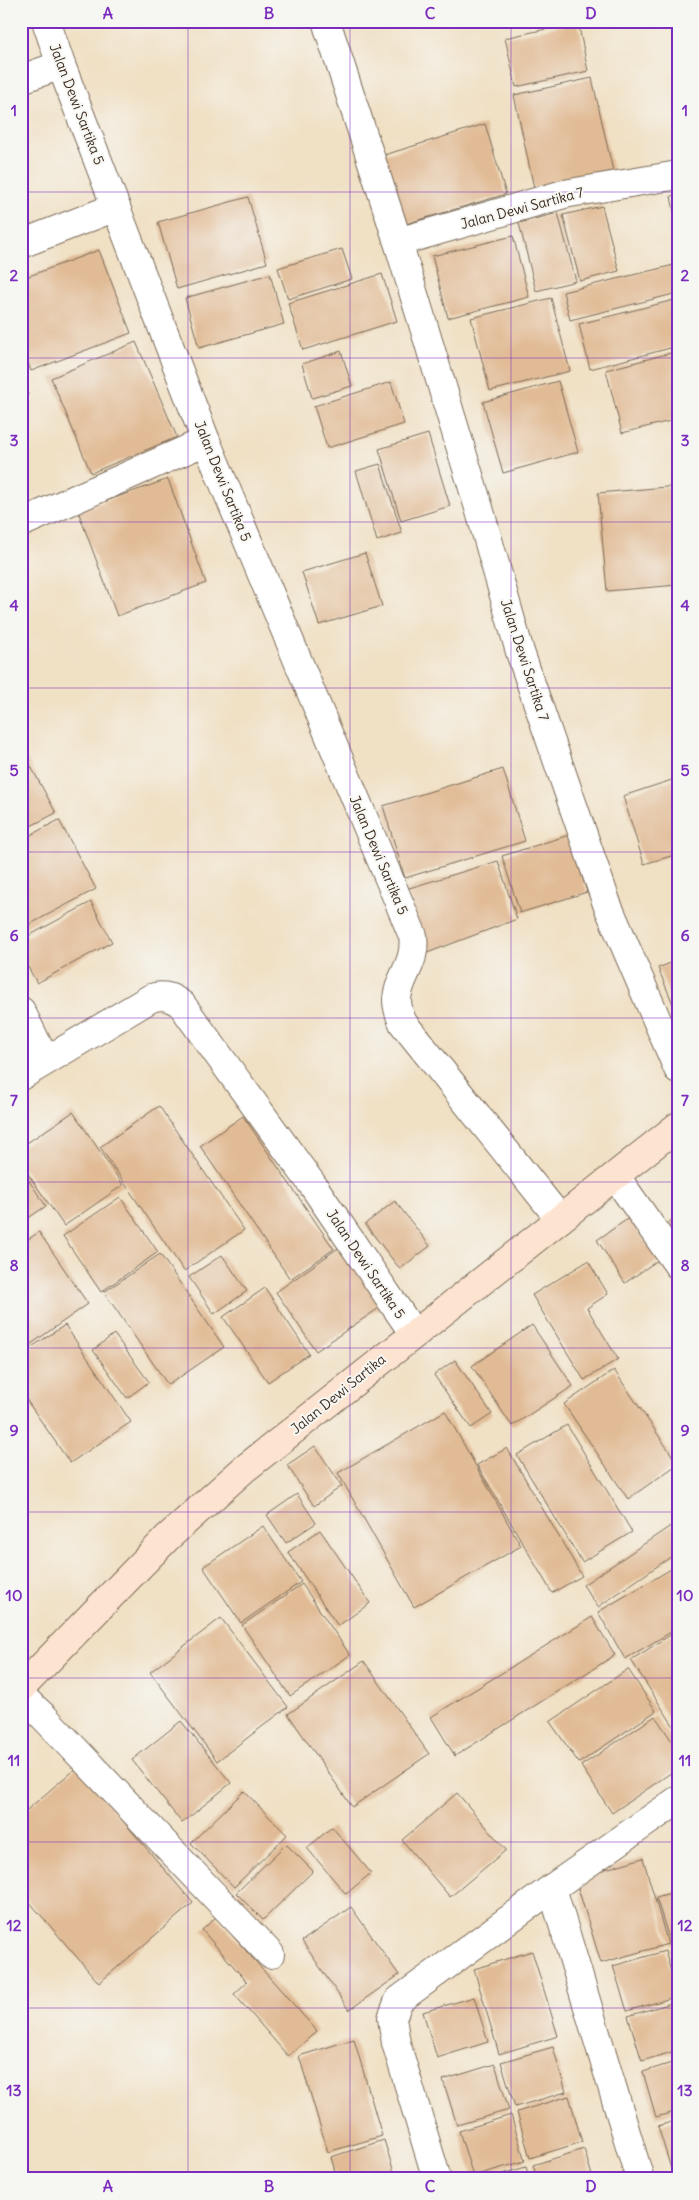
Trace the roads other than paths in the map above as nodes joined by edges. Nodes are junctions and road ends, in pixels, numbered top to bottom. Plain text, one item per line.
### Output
1 (46, 21) edge
2 (326, 21) edge
3 (61, 65) junction
4 (21, 79) edge
5 (678, 175) edge
6 (116, 207) junction
7 (398, 242) junction
8 (21, 244) edge
9 (206, 440) junction
10 (21, 523) edge
11 (21, 1012) edge
12 (45, 1060) junction
13 (678, 1069) edge
14 (21, 1076) edge
15 (678, 1126) edge
16 (616, 1177) junction
17 (560, 1219) junction
18 (678, 1265) edge
19 (414, 1334) junction
20 (21, 1688) edge
21 (21, 1696) edge
22 (678, 1800) edge
23 (552, 1888) junction
24 (270, 1954) dead end
25 (437, 2179) edge
26 (640, 2179) edge

1 - 3 street, Jalan Dewi Sartika 5
2 - 7 street, Jalan Dewi Sartika 7
3 - 4 street
3 - 6 street, Jalan Dewi Sartika 5
5 - 7 street, Jalan Dewi Sartika 7
6 - 8 street
6 - 9 street, Jalan Dewi Sartika 5
7 - 13 street, Jalan Dewi Sartika 7
9 - 10 street
9 - 17 street, Jalan Dewi Sartika 5
11 - 12 street
12 - 14 street, Jalan Dewi Sartika 5
12 - 19 street, Jalan Dewi Sartika 5
15 - 16 main road, Jalan Dewi Sartika
16 - 17 main road, Jalan Dewi Sartika
16 - 18 street
17 - 19 main road, Jalan Dewi Sartika
19 - 20 main road, Jalan Dewi Sartika
21 - 24 street
22 - 23 street
23 - 25 street
23 - 26 street

